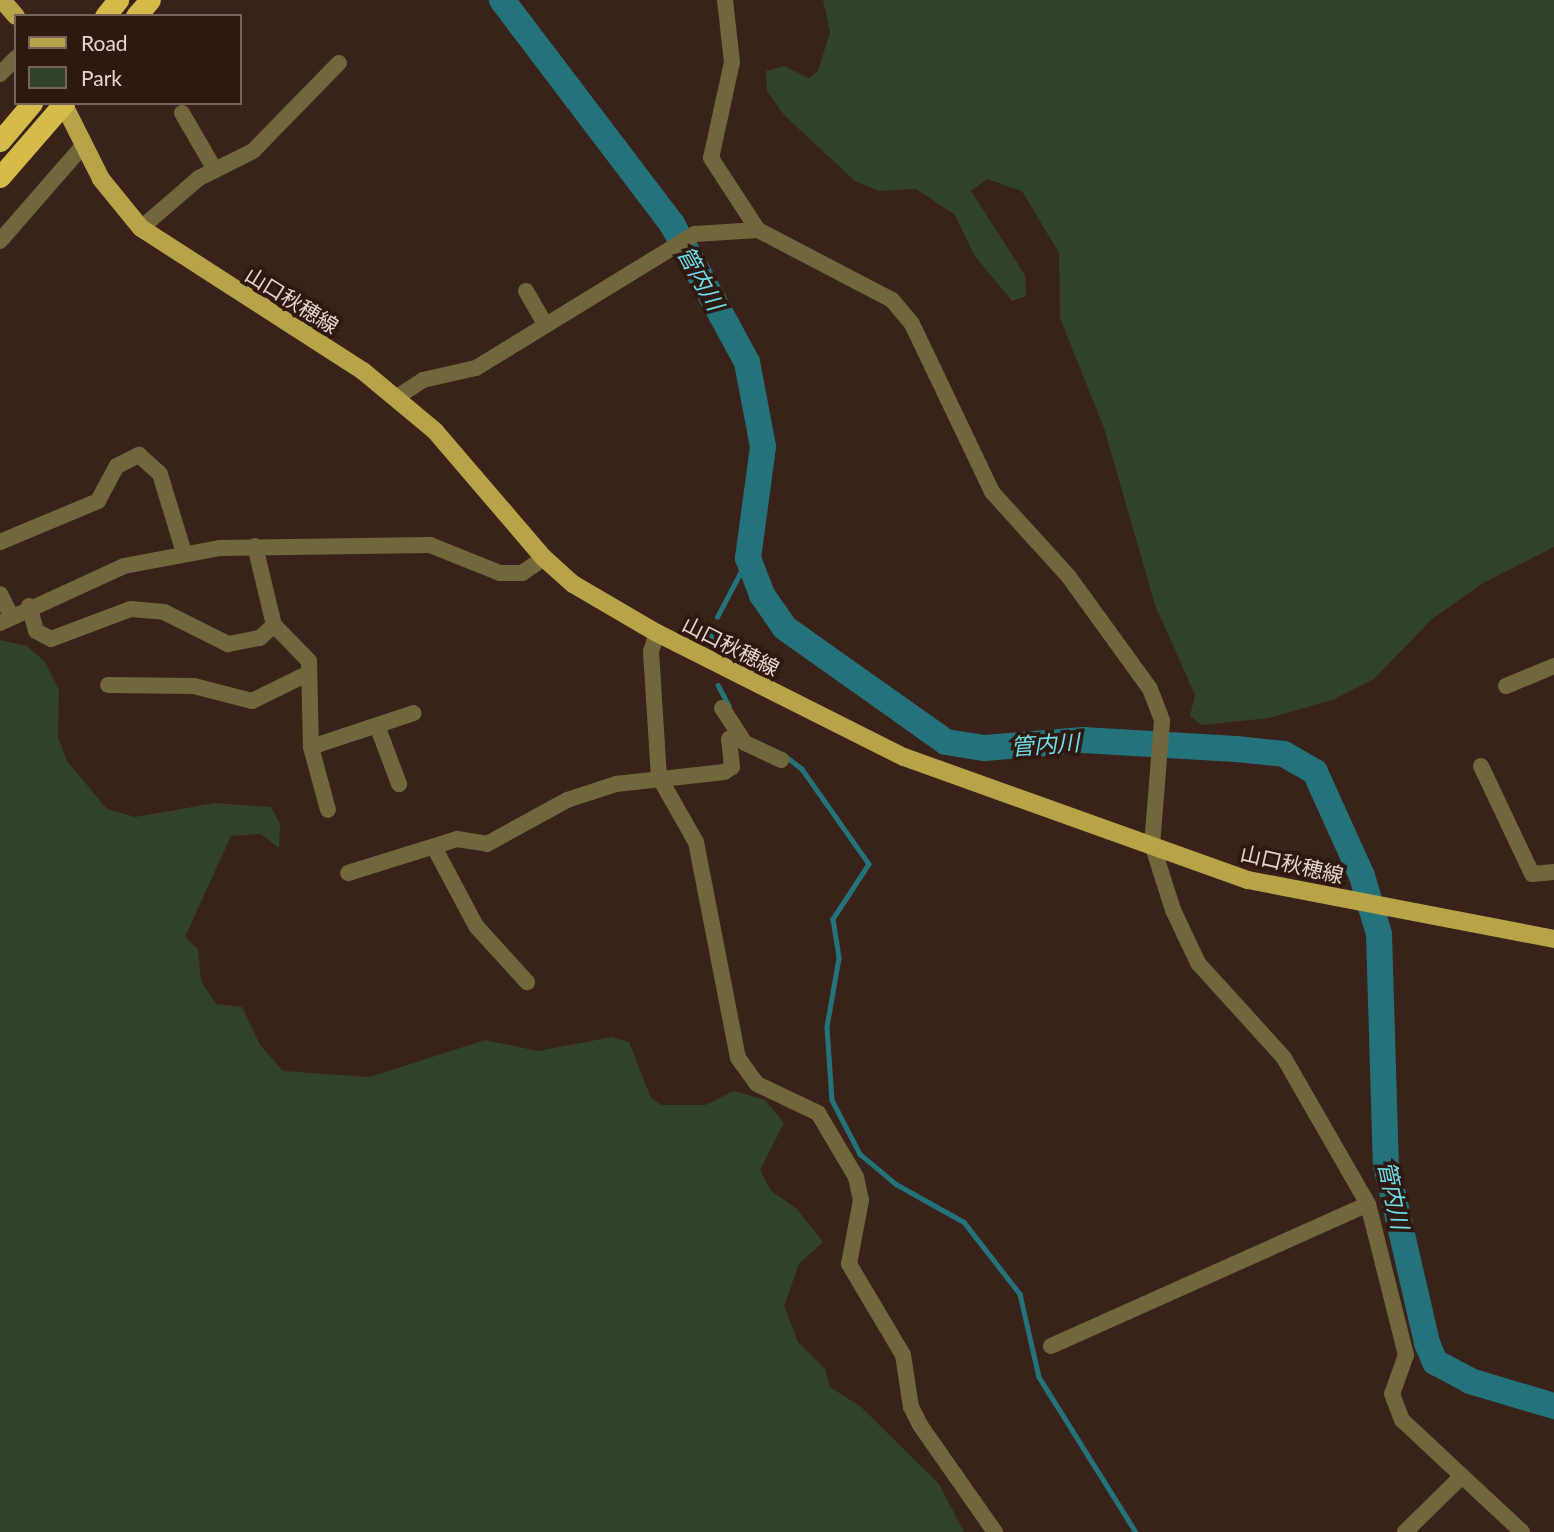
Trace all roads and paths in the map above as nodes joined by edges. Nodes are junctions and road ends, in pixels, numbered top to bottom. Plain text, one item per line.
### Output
1 (2, 0) edge
2 (118, 0) edge
3 (150, 0) edge
4 (725, 0) edge
5 (14, 14) edge
6 (107, 14) edge
7 (138, 14) edge
8 (14, 60) edge
9 (339, 63) dead end
10 (0, 74) edge
11 (30, 105) edge
12 (59, 109) edge
13 (182, 113) dead end
14 (0, 141) edge
15 (83, 146) junction
16 (215, 170) junction
17 (0, 177) edge
18 (141, 228) junction
19 (758, 230) junction
20 (0, 242) edge
21 (526, 291) dead end
22 (545, 324) junction
23 (397, 397) junction
24 (0, 542) edge
25 (255, 546) junction
26 (184, 552) junction
27 (544, 558) junction
28 (0, 594) edge
29 (29, 606) junction
30 (5, 620) edge
31 (274, 625) junction
32 (657, 633) junction
33 (1554, 666) edge
34 (305, 675) junction
35 (108, 685) dead end
36 (1506, 686) dead end
37 (722, 708) dead end
38 (414, 713) dead end
39 (377, 728) junction
40 (737, 735) junction
41 (311, 747) junction
42 (781, 760) dead end
43 (1481, 766) dead end
44 (659, 777) junction
45 (399, 785) dead end
46 (328, 810) dead end
47 (1152, 844) junction
48 (434, 847) junction
49 (1554, 872) edge
50 (348, 873) dead end
51 (1554, 939) edge
52 (527, 982) dead end
53 (1368, 1204) junction
54 (1051, 1346) dead end
55 (1462, 1476) junction
56 (995, 1532) edge
57 (1405, 1532) edge
58 (1521, 1532) edge

1 - 5 main road
2 - 6 highway
3 - 7 highway
4 - 19 street
8 - 10 street
9 - 16 street
11 - 14 highway
12 - 15 main road, 山口秋穂線
12 - 17 highway
13 - 16 street
15 - 18 main road, 山口秋穂線
15 - 20 street
16 - 18 street
18 - 23 main road, 山口秋穂線
19 - 22 street
19 - 47 street
21 - 22 street
22 - 23 street
23 - 27 main road, 山口秋穂線
24 - 26 street
25 - 26 street
25 - 27 street
25 - 31 street
26 - 29 street
27 - 32 main road, 山口秋穂線
28 - 30 street
29 - 30 street
29 - 31 street
31 - 34 street
32 - 44 street
32 - 47 main road, 山口秋穂線
33 - 36 street
34 - 35 street
34 - 41 street
37 - 40 street
38 - 39 street
39 - 41 street
39 - 45 street
40 - 42 street
40 - 44 street
41 - 46 street
43 - 49 street
44 - 48 street
44 - 56 street
47 - 51 main road, 山口秋穂線
47 - 53 street
48 - 50 street
48 - 52 street
53 - 54 street
53 - 55 street
55 - 57 street
55 - 58 street

